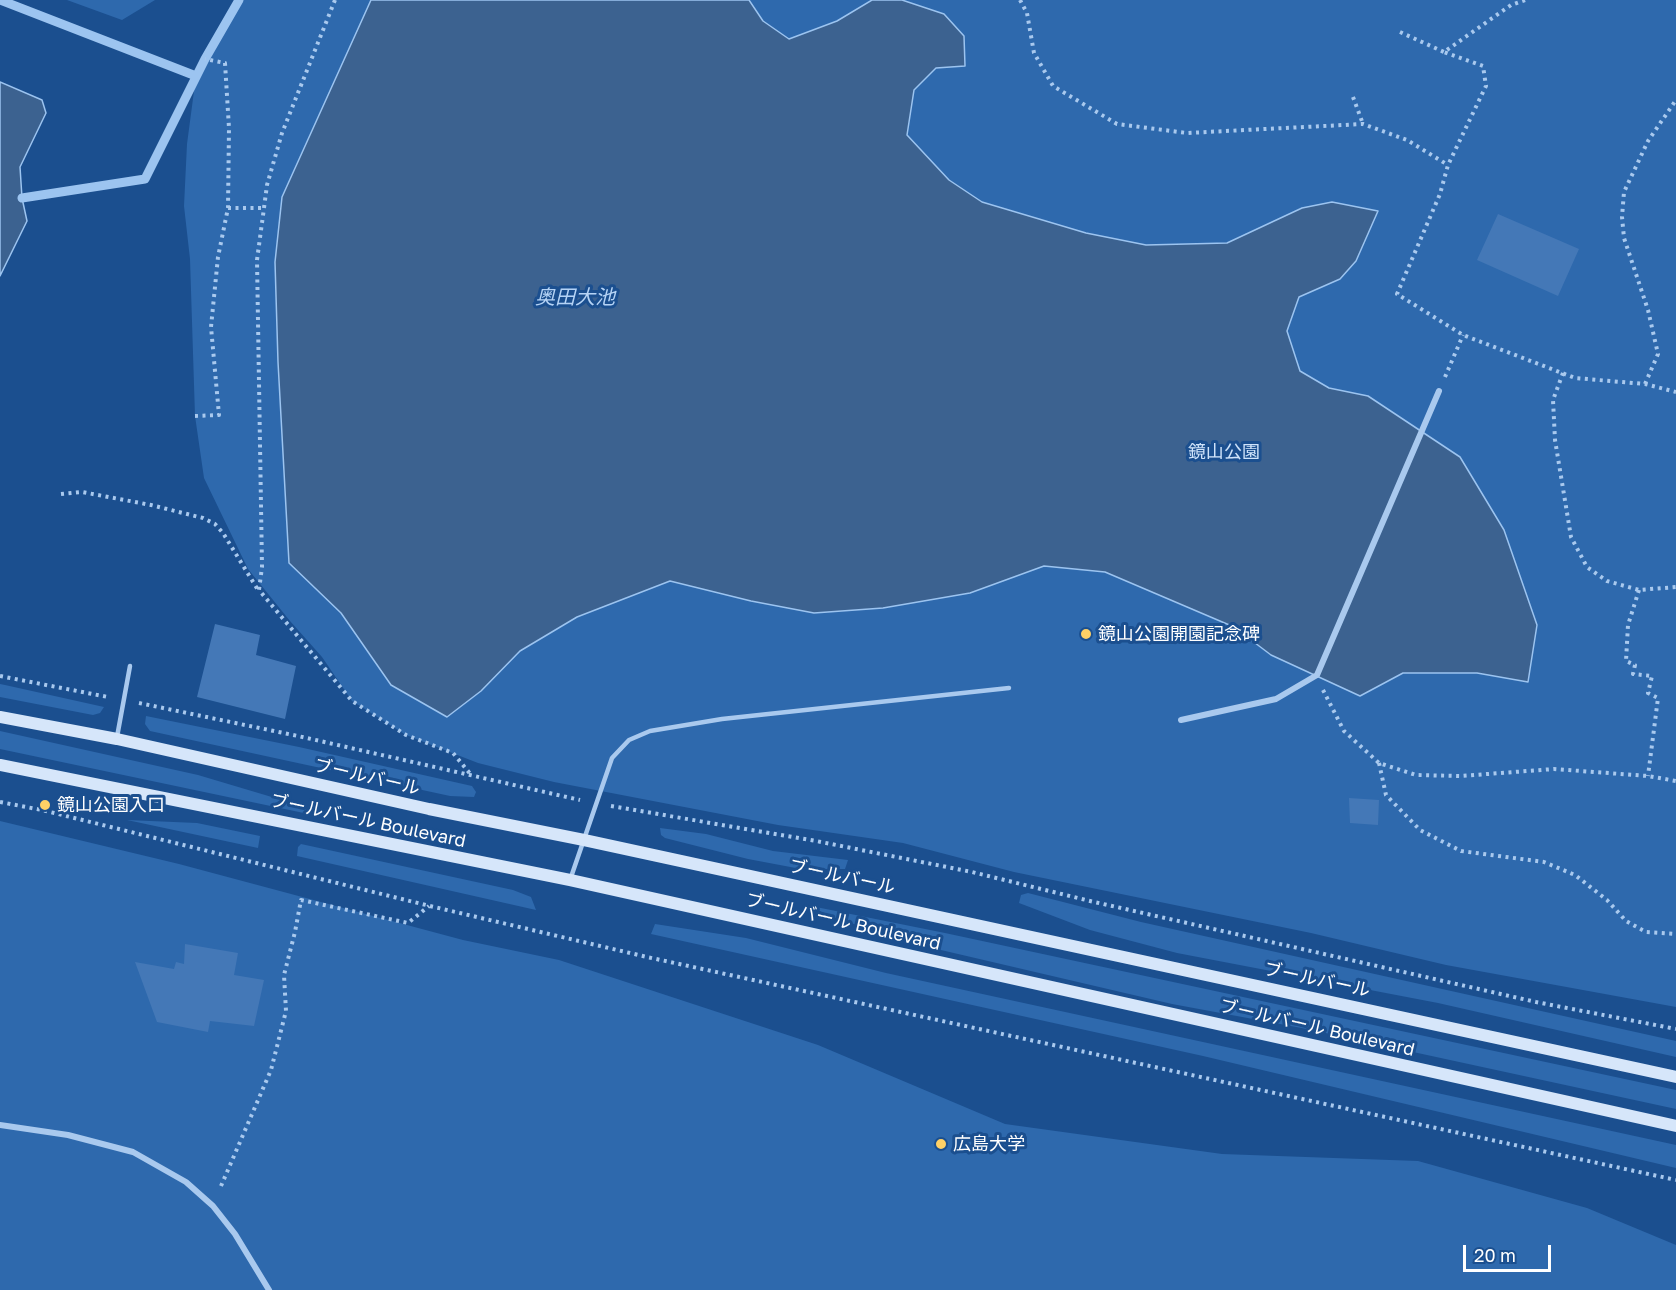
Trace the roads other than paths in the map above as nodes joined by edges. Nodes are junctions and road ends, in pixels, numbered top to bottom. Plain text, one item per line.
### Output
1 (1439, 391) road end
2 (130, 666) dead end
3 (1009, 688) dead end
4 (0, 717) edge
5 (1181, 720) dead end
6 (117, 740) junction
7 (0, 765) edge
8 (584, 840) junction
9 (570, 880) junction
10 (1676, 1077) edge
11 (0, 1125) edge
12 (1676, 1126) edge
13 (269, 1290) edge

1 - 5 street
2 - 6 lane
3 - 8 lane
4 - 6 street, ブールバール
6 - 8 street, ブールバール
7 - 9 street, ブールバール Boulevard
8 - 9 lane
8 - 10 street, ブールバール
9 - 12 street, ブールバール Boulevard
11 - 13 street

